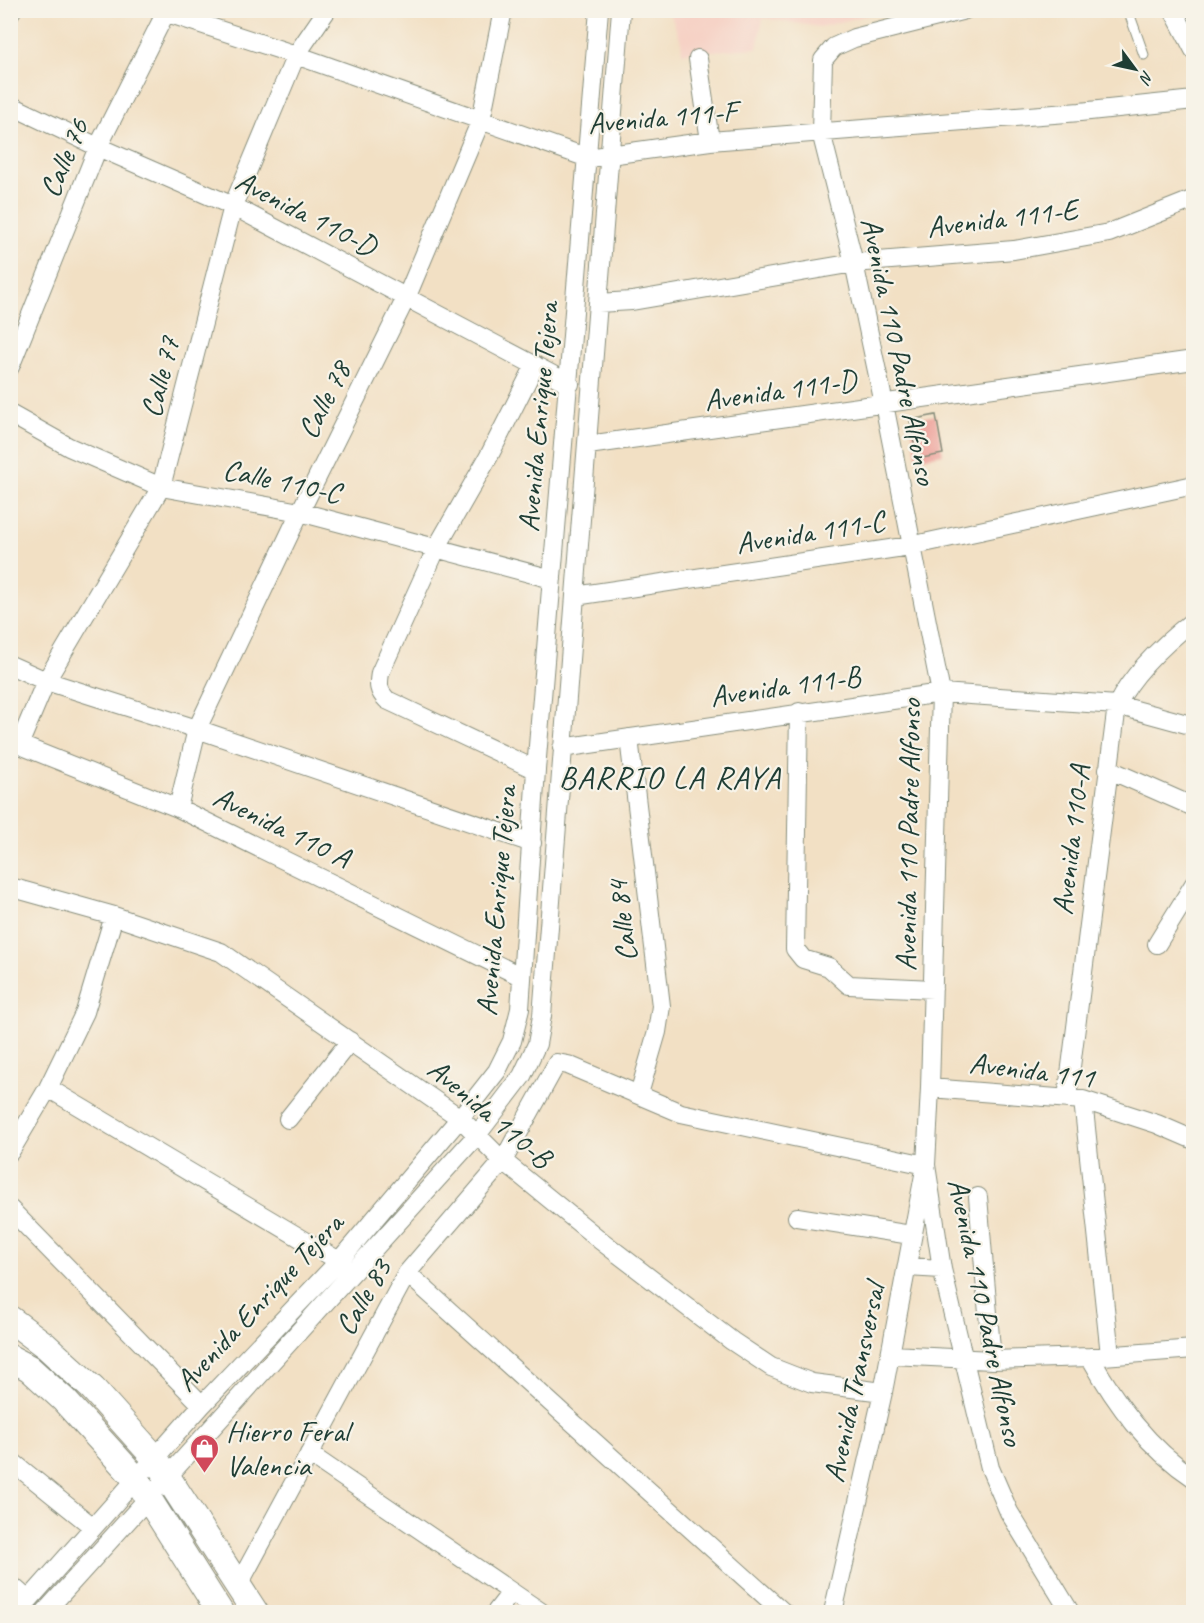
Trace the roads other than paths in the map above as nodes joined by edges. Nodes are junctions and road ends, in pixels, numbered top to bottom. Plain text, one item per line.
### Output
1 (327, 10) edge
2 (503, 10) edge
3 (599, 10) edge
4 (621, 10) edge
5 (965, 10) edge
6 (1128, 10) edge
7 (1173, 10) edge
8 (164, 11) edge
9 (1194, 50) edge
10 (1144, 55) dead end
11 (296, 56) junction
12 (698, 59) dead end
13 (1194, 100) edge
14 (10, 105) edge
15 (481, 120) junction
16 (821, 132) junction
17 (710, 141) junction
18 (98, 147) junction
19 (610, 154) junction
20 (588, 159) junction
21 (1194, 199) edge
22 (234, 206) junction
23 (854, 263) junction
24 (407, 296) junction
25 (598, 303) junction
26 (1194, 360) edge
27 (535, 365) junction
28 (10, 367) edge
29 (570, 384) junction
30 (884, 404) junction
31 (10, 414) edge
32 (588, 445) junction
33 (1194, 485) edge
34 (161, 487) junction
35 (300, 512) junction
36 (910, 546) junction
37 (437, 547) junction
38 (552, 579) junction
39 (575, 596) junction
40 (1194, 620) edge
41 (10, 665) edge
42 (46, 681) junction
43 (941, 693) junction
44 (1117, 705) junction
45 (799, 712) junction
46 (1194, 726) edge
47 (197, 729) junction
48 (629, 738) junction
49 (15, 743) edge
50 (562, 748) junction
51 (1108, 769) junction
52 (536, 770) junction
53 (1194, 807) edge
54 (178, 808) junction
55 (532, 843) junction
56 (1194, 884) edge
57 (10, 886) edge
58 (114, 916) junction
59 (1157, 944) dead end
60 (522, 977) junction
61 (933, 990) junction
62 (350, 1041) junction
63 (48, 1088) junction
64 (930, 1088) junction
65 (639, 1094) junction
66 (1075, 1099) junction
67 (460, 1118) junction
68 (288, 1119) dead end
69 (477, 1135) junction
70 (1194, 1140) edge
71 (10, 1152) edge
72 (503, 1161) junction
73 (926, 1165) junction
74 (978, 1197) dead end
75 (10, 1209) edge
76 (797, 1217) dead end
77 (911, 1235) junction
78 (339, 1261) junction
79 (907, 1267) junction
80 (942, 1269) junction
81 (407, 1273) junction
82 (10, 1319) edge
83 (1194, 1349) edge
84 (891, 1355) junction
85 (1110, 1355) junction
86 (1090, 1357) junction
87 (10, 1358) edge
88 (963, 1359) junction
89 (992, 1360) junction
90 (883, 1392) junction
91 (202, 1405) junction
92 (309, 1454) junction
93 (10, 1460) edge
94 (162, 1467) junction
95 (1194, 1478) edge
96 (142, 1488) junction
97 (93, 1527) junction
98 (10, 1584) edge
99 (238, 1586) junction
100 (510, 1593) junction
101 (23, 1606) edge
102 (45, 1612) edge
103 (220, 1612) edge
104 (255, 1612) edge
105 (496, 1612) edge
106 (541, 1612) edge
107 (783, 1612) edge
108 (833, 1612) edge
109 (1070, 1612) edge

1 - 11 street, Calle 77
2 - 15 street, Calle 78
3 - 20 street, Avenida Enrique Tejera
4 - 19 street, Avenida Enrique Tejera
5 - 16 street, Avenida 110 Padre Alfonso
6 - 10 lane
7 - 9 street
8 - 11 street, Avenida 111-F
8 - 18 street, Calle 76
11 - 15 street, Avenida 111-F
11 - 22 street, Calle 77
12 - 17 street
13 - 16 street, Avenida 111-F
14 - 18 street, Avenida 110-D
15 - 20 street, Avenida 111-F
15 - 24 street, Calle 78
16 - 17 street, Avenida 111-F
16 - 23 street, Avenida 110 Padre Alfonso
17 - 19 street, Avenida 111-F
18 - 22 street, Avenida 110-D
18 - 28 street, Calle 76
19 - 20 street, Avenida 111-F
19 - 25 street, Avenida Enrique Tejera
20 - 29 street, Avenida Enrique Tejera
21 - 23 street, Avenida 111-E
22 - 24 street, Avenida 110-D
22 - 34 street, Calle 77
23 - 25 street, Avenida 111-E
23 - 30 street, Avenida 110 Padre Alfonso
24 - 27 street, Avenida 110-D
24 - 35 street, Calle 78
25 - 32 street, Avenida Enrique Tejera
26 - 30 street, Avenida 111-D
27 - 29 street, Avenida 110-D
27 - 37 street
29 - 38 street, Avenida Enrique Tejera
30 - 32 street, Avenida 111-D
30 - 36 street, Avenida 110 Padre Alfonso
31 - 34 street, Calle 110-C
32 - 39 street, Avenida Enrique Tejera
33 - 36 street, Avenida 111-C
34 - 35 street, Calle 110-C
34 - 42 street, Calle 77
35 - 37 street, Calle 110-C
35 - 47 street, Calle 78
36 - 39 street, Avenida 111-C
36 - 43 street, Avenida 110 Padre Alfonso
37 - 38 street, Calle 110-C
37 - 52 street
38 - 52 street, Avenida Enrique Tejera
39 - 50 street, Avenida Enrique Tejera
40 - 44 street, Avenida 110-A
41 - 42 street
42 - 47 street
42 - 49 street, Calle 77
43 - 44 street, Avenida 111-B
43 - 45 street, Avenida 111-B
43 - 61 street, Avenida 110 Padre Alfonso
44 - 46 street, Avenida 111-B
44 - 51 street, Avenida 110-A
45 - 48 street, Avenida 111-B
45 - 61 street
47 - 54 street, Calle 78
47 - 55 street
48 - 50 street, Avenida 111-B
48 - 65 street, Calle 84
49 - 54 street, Avenida 110 A
50 - 69 street, Avenida Enrique Tejera
51 - 53 street
51 - 66 street, Avenida 110-A
52 - 55 street, Avenida Enrique Tejera
54 - 60 street, Avenida 110 A
55 - 60 street, Avenida Enrique Tejera
56 - 59 street
57 - 58 street, Avenida 110-B
58 - 62 street, Avenida 110-B
58 - 63 street
60 - 67 street, Avenida Enrique Tejera
61 - 64 street, Avenida 110 Padre Alfonso
62 - 67 street, Avenida 110-B
62 - 68 street
63 - 71 street
63 - 78 street
64 - 66 street, Avenida 111
64 - 73 street, Avenida 110 Padre Alfonso
65 - 72 street, Calle 83
65 - 73 street
66 - 70 street, Avenida 111
66 - 85 street, Avenida 110-A
67 - 69 street, Avenida 110-B
67 - 78 street, Avenida Enrique Tejera
69 - 72 street, Avenida 110-B
69 - 94 street, Avenida Enrique Tejera
72 - 81 street, Calle 83
72 - 90 street, Avenida 110-B
73 - 77 street, Avenida Transversal
73 - 80 street, Avenida 110 Padre Alfonso
74 - 89 street
75 - 91 street
76 - 77 street
77 - 79 street, Avenida Transversal
78 - 91 street, Avenida Enrique Tejera
79 - 80 street
79 - 84 street, Avenida Transversal
80 - 88 street, Avenida 110 Padre Alfonso
81 - 92 street, Calle 83
81 - 107 street
82 - 94 main road
83 - 85 street
84 - 88 street
84 - 90 street, Avenida Transversal
85 - 86 street
86 - 89 street
86 - 95 street
87 - 96 main road
88 - 89 street
88 - 109 street, Avenida 110 Padre Alfonso
90 - 108 street, Avenida Transversal
91 - 94 street, Avenida Enrique Tejera
92 - 99 street, Calle 83
92 - 100 street
93 - 97 street
94 - 96 street, Avenida Enrique Tejera
94 - 99 main road
96 - 97 street, Avenida Enrique Tejera
96 - 102 street, Avenida Enrique Tejera
96 - 103 main road
97 - 101 street, Avenida Enrique Tejera
98 - 101 street
99 - 104 main road
100 - 105 street
100 - 106 street

